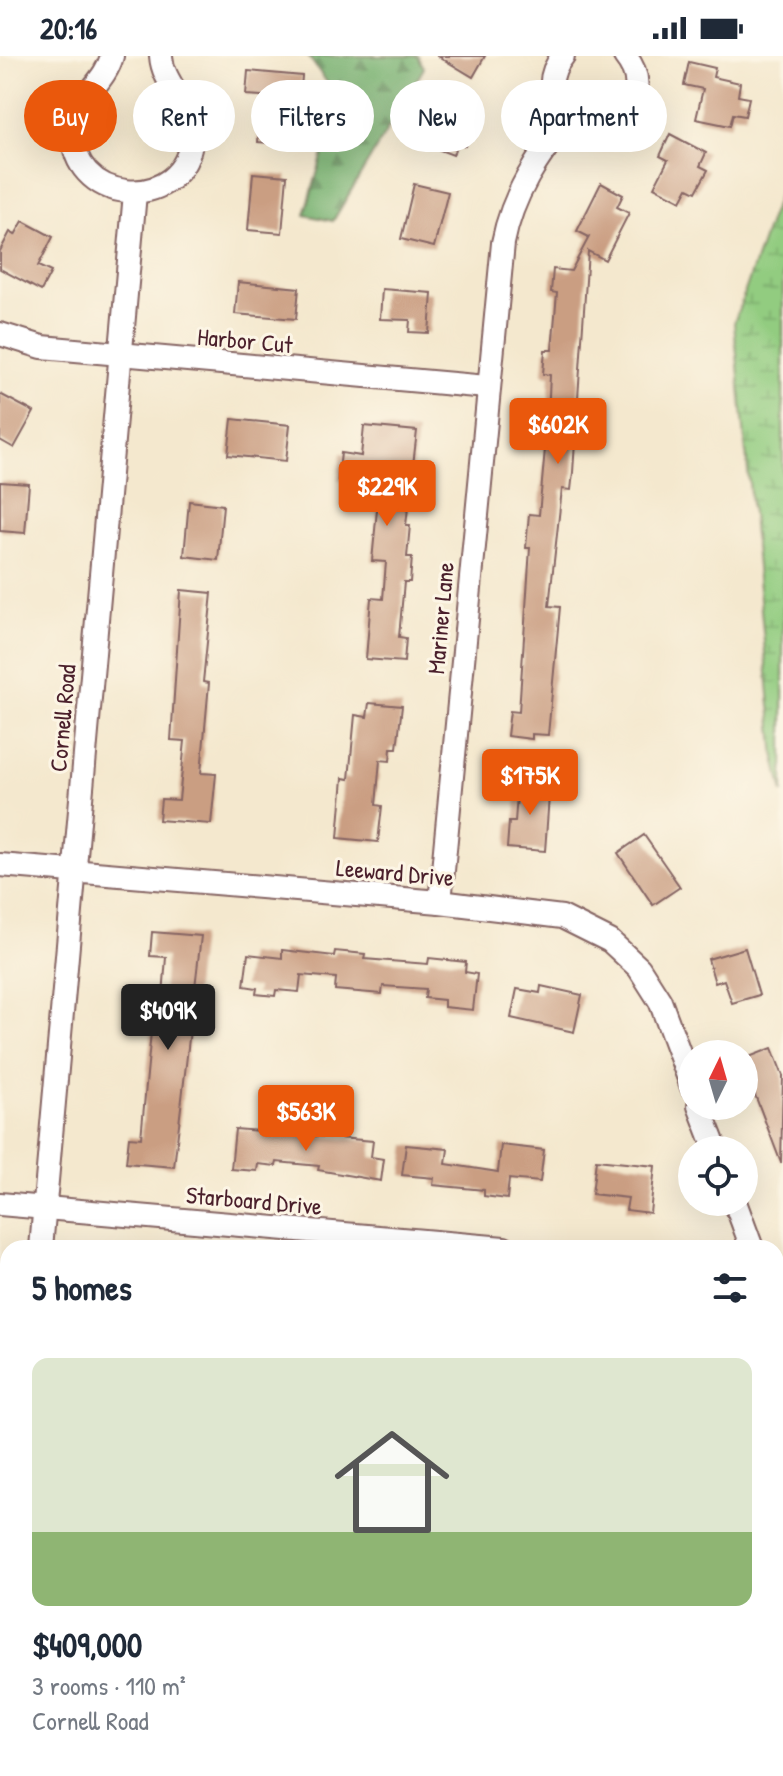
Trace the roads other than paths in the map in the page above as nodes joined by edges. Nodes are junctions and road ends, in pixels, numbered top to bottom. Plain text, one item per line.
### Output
1 (112, 56) edge
2 (161, 56) edge
3 (563, 56) edge
4 (625, 56) edge
5 (553, 80) edge
6 (635, 80) edge
7 (544, 152) edge
8 (135, 193) junction
9 (0, 334) edge
10 (120, 356) junction
11 (487, 387) junction
12 (0, 865) edge
13 (75, 871) junction
14 (440, 902) junction
15 (678, 1049) edge
16 (0, 1204) edge
17 (45, 1208) junction
18 (739, 1216) edge
19 (42, 1240) edge
20 (380, 1240) edge
21 (745, 1240) edge

1 - 8 street
2 - 8 street
3 - 5 street
4 - 6 street
7 - 11 street, Mariner Lane
8 - 10 street, Cornell Road
9 - 10 street, Harbor Cut
10 - 11 street, Harbor Cut
10 - 13 street, Cornell Road
11 - 14 street, Mariner Lane
12 - 13 street, Leeward Drive
13 - 14 street, Leeward Drive
13 - 17 street, Cornell Road
14 - 15 street, Leeward Drive
16 - 17 street, Starboard Drive
17 - 19 street, Cornell Road
17 - 20 street, Starboard Drive
18 - 21 street

